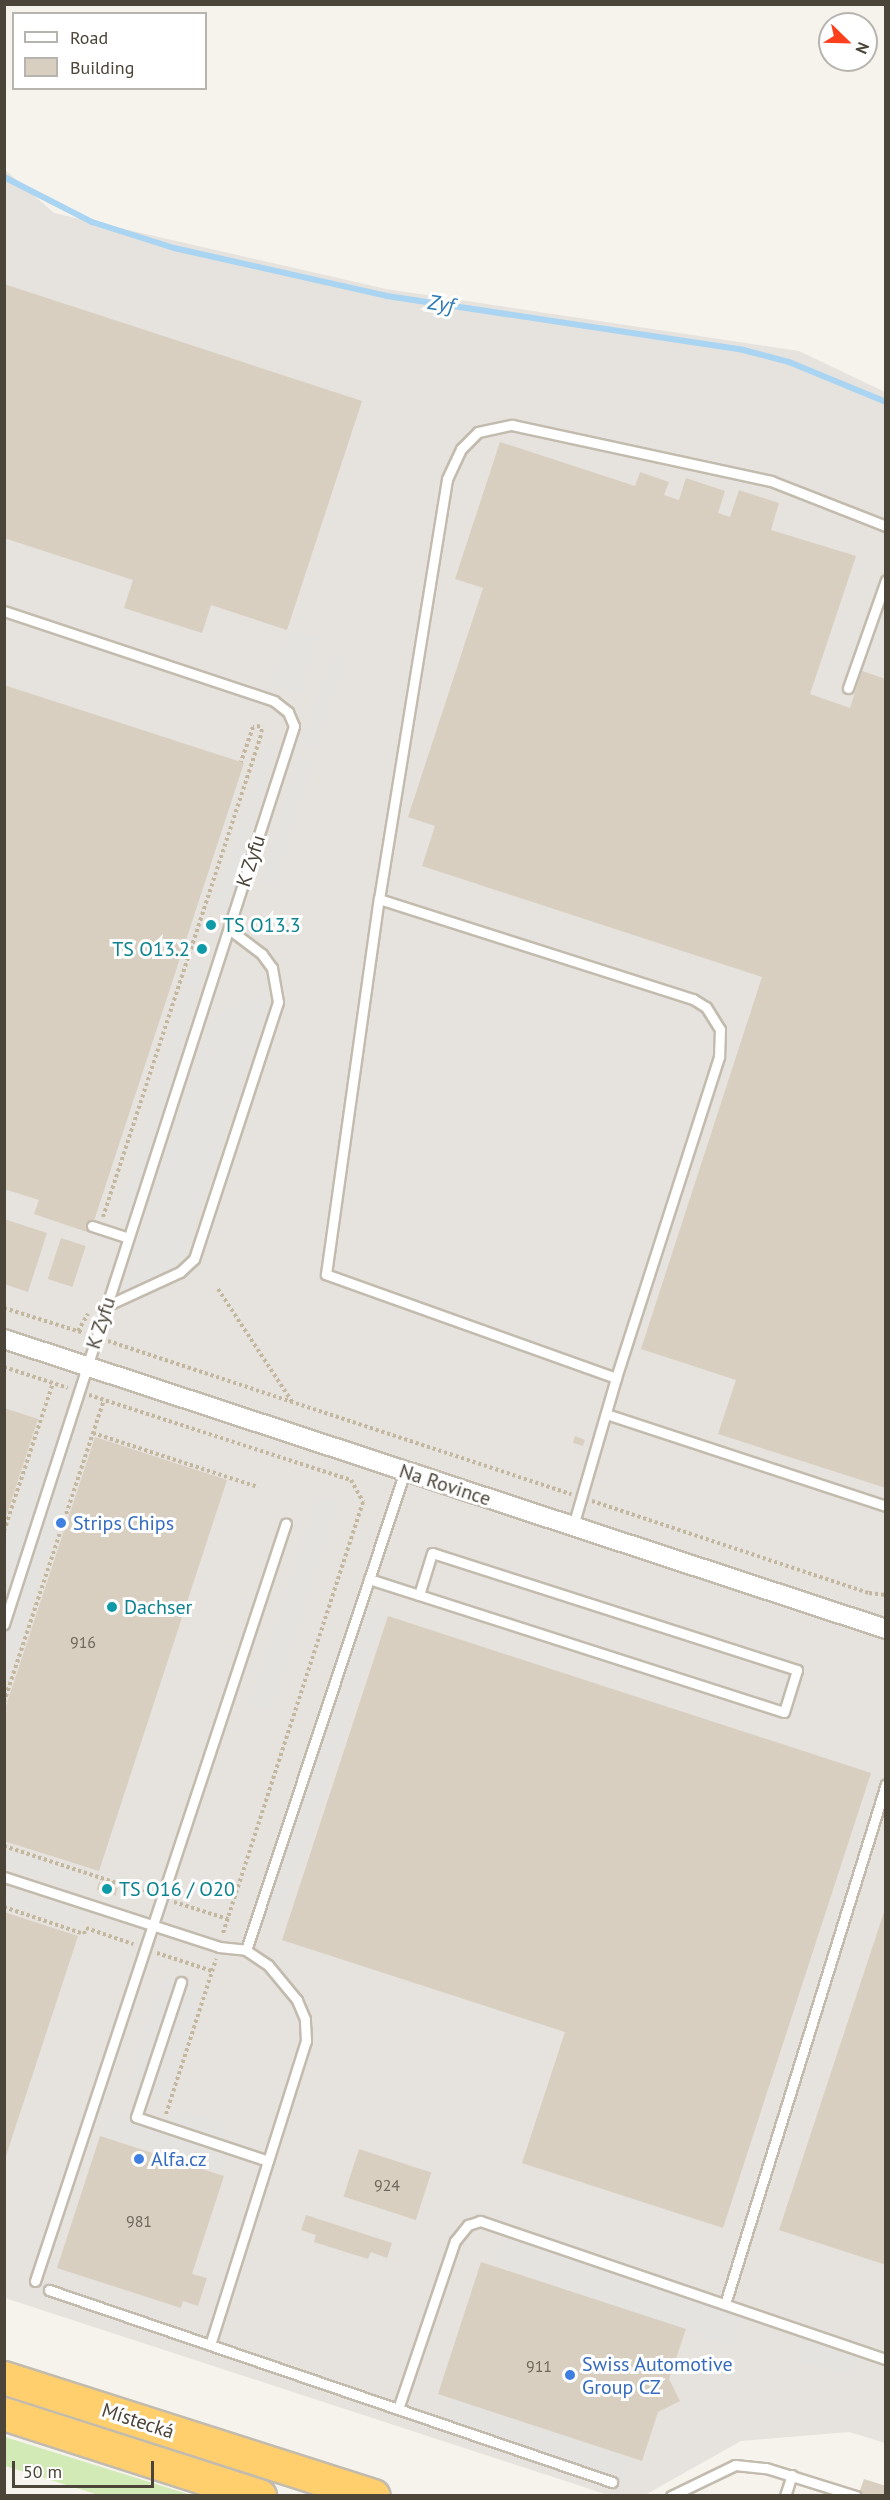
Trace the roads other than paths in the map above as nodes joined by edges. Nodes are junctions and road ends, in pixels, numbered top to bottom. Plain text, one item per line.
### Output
1 (885, 526) edge
2 (885, 580) edge
3 (4, 611) edge
4 (848, 688) dead end
5 (379, 899) junction
6 (229, 928) junction
7 (96, 1227) road end
8 (128, 1238) junction
9 (106, 1306) junction
10 (4, 1339) edge
11 (87, 1366) junction
12 (616, 1378) junction
13 (606, 1414) junction
14 (405, 1472) junction
15 (885, 1506) edge
16 (286, 1523) dead end
17 (573, 1527) junction
18 (369, 1579) junction
19 (419, 1595) junction
20 (4, 1624) edge
21 (885, 1629) edge
22 (885, 1784) edge
23 (4, 1877) edge
24 (154, 1925) junction
25 (246, 1950) junction
26 (181, 1982) dead end
27 (268, 2161) junction
28 (35, 2281) dead end
29 (49, 2290) dead end
30 (725, 2304) junction
31 (210, 2345) junction
32 (885, 2359) edge
33 (4, 2378) edge
34 (398, 2409) junction
35 (4, 2414) edge
36 (792, 2475) junction
37 (612, 2482) dead end
38 (850, 2495) edge
39 (260, 2496) edge
40 (374, 2496) edge
41 (671, 2496) edge
42 (785, 2496) edge

1 - 5 lane
2 - 4 lane
3 - 6 lane, K Zyfu
5 - 12 lane
5 - 12 lane
6 - 8 lane, K Zyfu
6 - 9 lane
7 - 8 lane
8 - 9 lane, K Zyfu
9 - 11 lane, K Zyfu
10 - 11 street, Na Rovince
11 - 14 street, Na Rovince
11 - 20 lane, K Zyfu
12 - 13 lane
13 - 15 lane
13 - 17 lane
14 - 17 street, Na Rovince
14 - 18 lane
16 - 24 lane
17 - 21 street, Na Rovince
18 - 19 lane
18 - 25 lane
19 - 19 lane
22 - 30 lane
23 - 24 lane
24 - 25 lane
24 - 28 lane
25 - 27 lane
26 - 27 lane
27 - 31 lane
29 - 31 lane
30 - 32 lane
30 - 34 lane
31 - 34 lane
33 - 40 highway, Místecká
34 - 37 lane
35 - 39 highway, Místecká
36 - 38 lane
36 - 41 lane
36 - 42 lane

